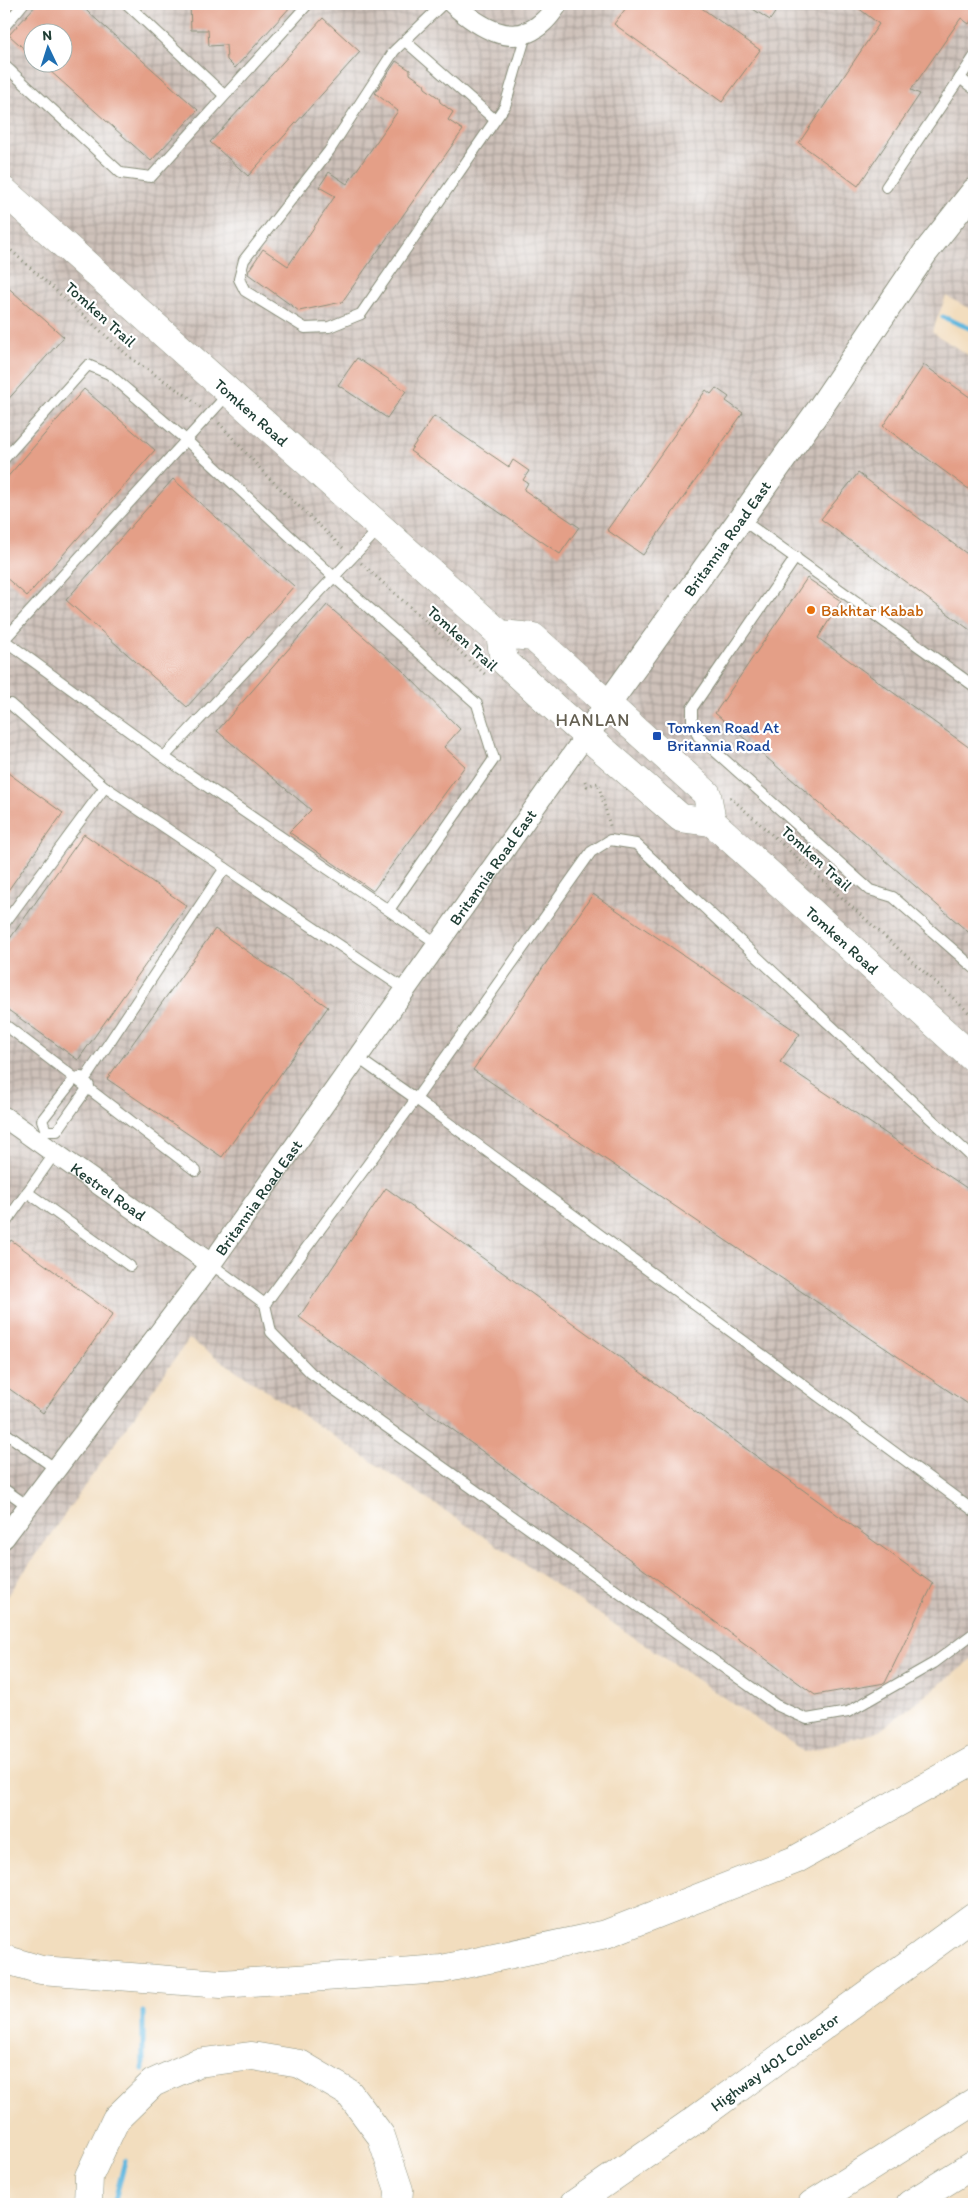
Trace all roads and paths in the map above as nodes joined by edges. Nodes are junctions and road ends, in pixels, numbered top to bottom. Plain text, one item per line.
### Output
1 (23, 4) edge
2 (127, 4) edge
3 (308, 4) edge
4 (443, 4) edge
5 (453, 4) edge
6 (558, 4) edge
7 (4, 27) edge
8 (527, 32) junction
9 (405, 41) junction
10 (974, 57) edge
11 (4, 65) edge
12 (960, 78) junction
13 (974, 89) edge
14 (224, 95) junction
15 (495, 120) junction
16 (886, 187) dead end
17 (4, 191) edge
18 (974, 191) edge
19 (4, 244) edge
20 (229, 393) junction
21 (188, 396) dead end
22 (227, 430) dead end
23 (186, 440) junction
24 (4, 459) edge
25 (741, 518) junction
26 (380, 528) junction
27 (336, 541) dead end
28 (796, 557) junction
29 (368, 569) dead end
30 (334, 577) junction
31 (500, 634) junction
32 (4, 640) edge
33 (491, 679) dead end
34 (974, 686) edge
35 (6, 704) edge
36 (609, 705) junction
37 (586, 735) junction
38 (164, 757) junction
39 (585, 781) dead end
40 (105, 787) junction
41 (726, 793) dead end
42 (712, 822) junction
43 (610, 840) junction
44 (225, 868) junction
45 (389, 910) junction
46 (4, 924) edge
47 (438, 944) junction
48 (974, 968) edge
49 (406, 990) junction
50 (974, 1017) edge
51 (4, 1024) edge
52 (358, 1058) junction
53 (974, 1059) edge
54 (87, 1076) junction
55 (74, 1078) junction
56 (88, 1088) junction
57 (416, 1099) junction
58 (4, 1117) edge
59 (42, 1136) junction
60 (55, 1153) junction
61 (974, 1159) edge
62 (196, 1170) dead end
63 (27, 1192) junction
64 (4, 1225) edge
65 (211, 1264) junction
66 (130, 1266) dead end
67 (265, 1304) junction
68 (4, 1432) edge
69 (56, 1469) junction
70 (4, 1489) edge
71 (28, 1506) junction
72 (974, 1511) edge
73 (4, 1538) edge
74 (974, 1633) edge
75 (974, 1760) edge
76 (974, 1916) edge
77 (4, 1959) edge
78 (974, 2102) edge
79 (974, 2164) edge
80 (88, 2204) edge
81 (398, 2204) edge
82 (574, 2204) edge
83 (812, 2204) edge
84 (910, 2204) edge

1 - 7 lane
2 - 14 lane
3 - 14 lane
4 - 9 lane
5 - 8 street
6 - 8 street
8 - 15 lane
9 - 15 lane
9 - 15 lane
10 - 12 lane
11 - 14 lane
12 - 13 lane
12 - 16 lane
17 - 20 main road, Tomken Road
18 - 25 street, Britannia Road East
19 - 21 path, Tomken Trail
20 - 23 lane
20 - 26 main road, Tomken Road
22 - 27 path
23 - 24 lane
23 - 30 lane
23 - 32 lane
25 - 28 lane
25 - 36 street, Britannia Road East
26 - 30 lane
26 - 31 main road, Tomken Road
28 - 34 lane
28 - 48 lane
29 - 33 path, Tomken Trail
30 - 38 lane
30 - 45 lane
31 - 36 main road
31 - 37 main road
32 - 38 lane
35 - 40 lane
36 - 37 street, Britannia Road East
36 - 42 main road
37 - 42 main road
37 - 47 street, Britannia Road East
38 - 45 lane
39 - 43 path
40 - 44 lane
40 - 46 lane
41 - 50 path, Tomken Trail
42 - 53 main road, Tomken Road
43 - 57 lane
43 - 61 lane
44 - 49 lane
44 - 54 lane
45 - 47 lane
47 - 49 street, Britannia Road East
49 - 52 street, Britannia Road East
51 - 55 lane
52 - 57 lane
52 - 65 street, Britannia Road East
54 - 55 lane
54 - 56 lane
55 - 56 lane
55 - 59 lane
56 - 59 lane
56 - 62 lane
57 - 67 lane
57 - 72 lane
58 - 59 street, Kestrel Road
59 - 60 street, Kestrel Road
60 - 63 lane
60 - 65 street, Kestrel Road
63 - 64 lane
63 - 66 lane
65 - 67 lane
65 - 69 street, Britannia Road East
67 - 74 lane
68 - 69 lane
69 - 71 street, Britannia Road East
70 - 71 lane
71 - 73 street, Britannia Road East
75 - 77 main road
76 - 82 main road, Highway 401 Collector
78 - 83 main road
79 - 84 main road
80 - 81 main road

